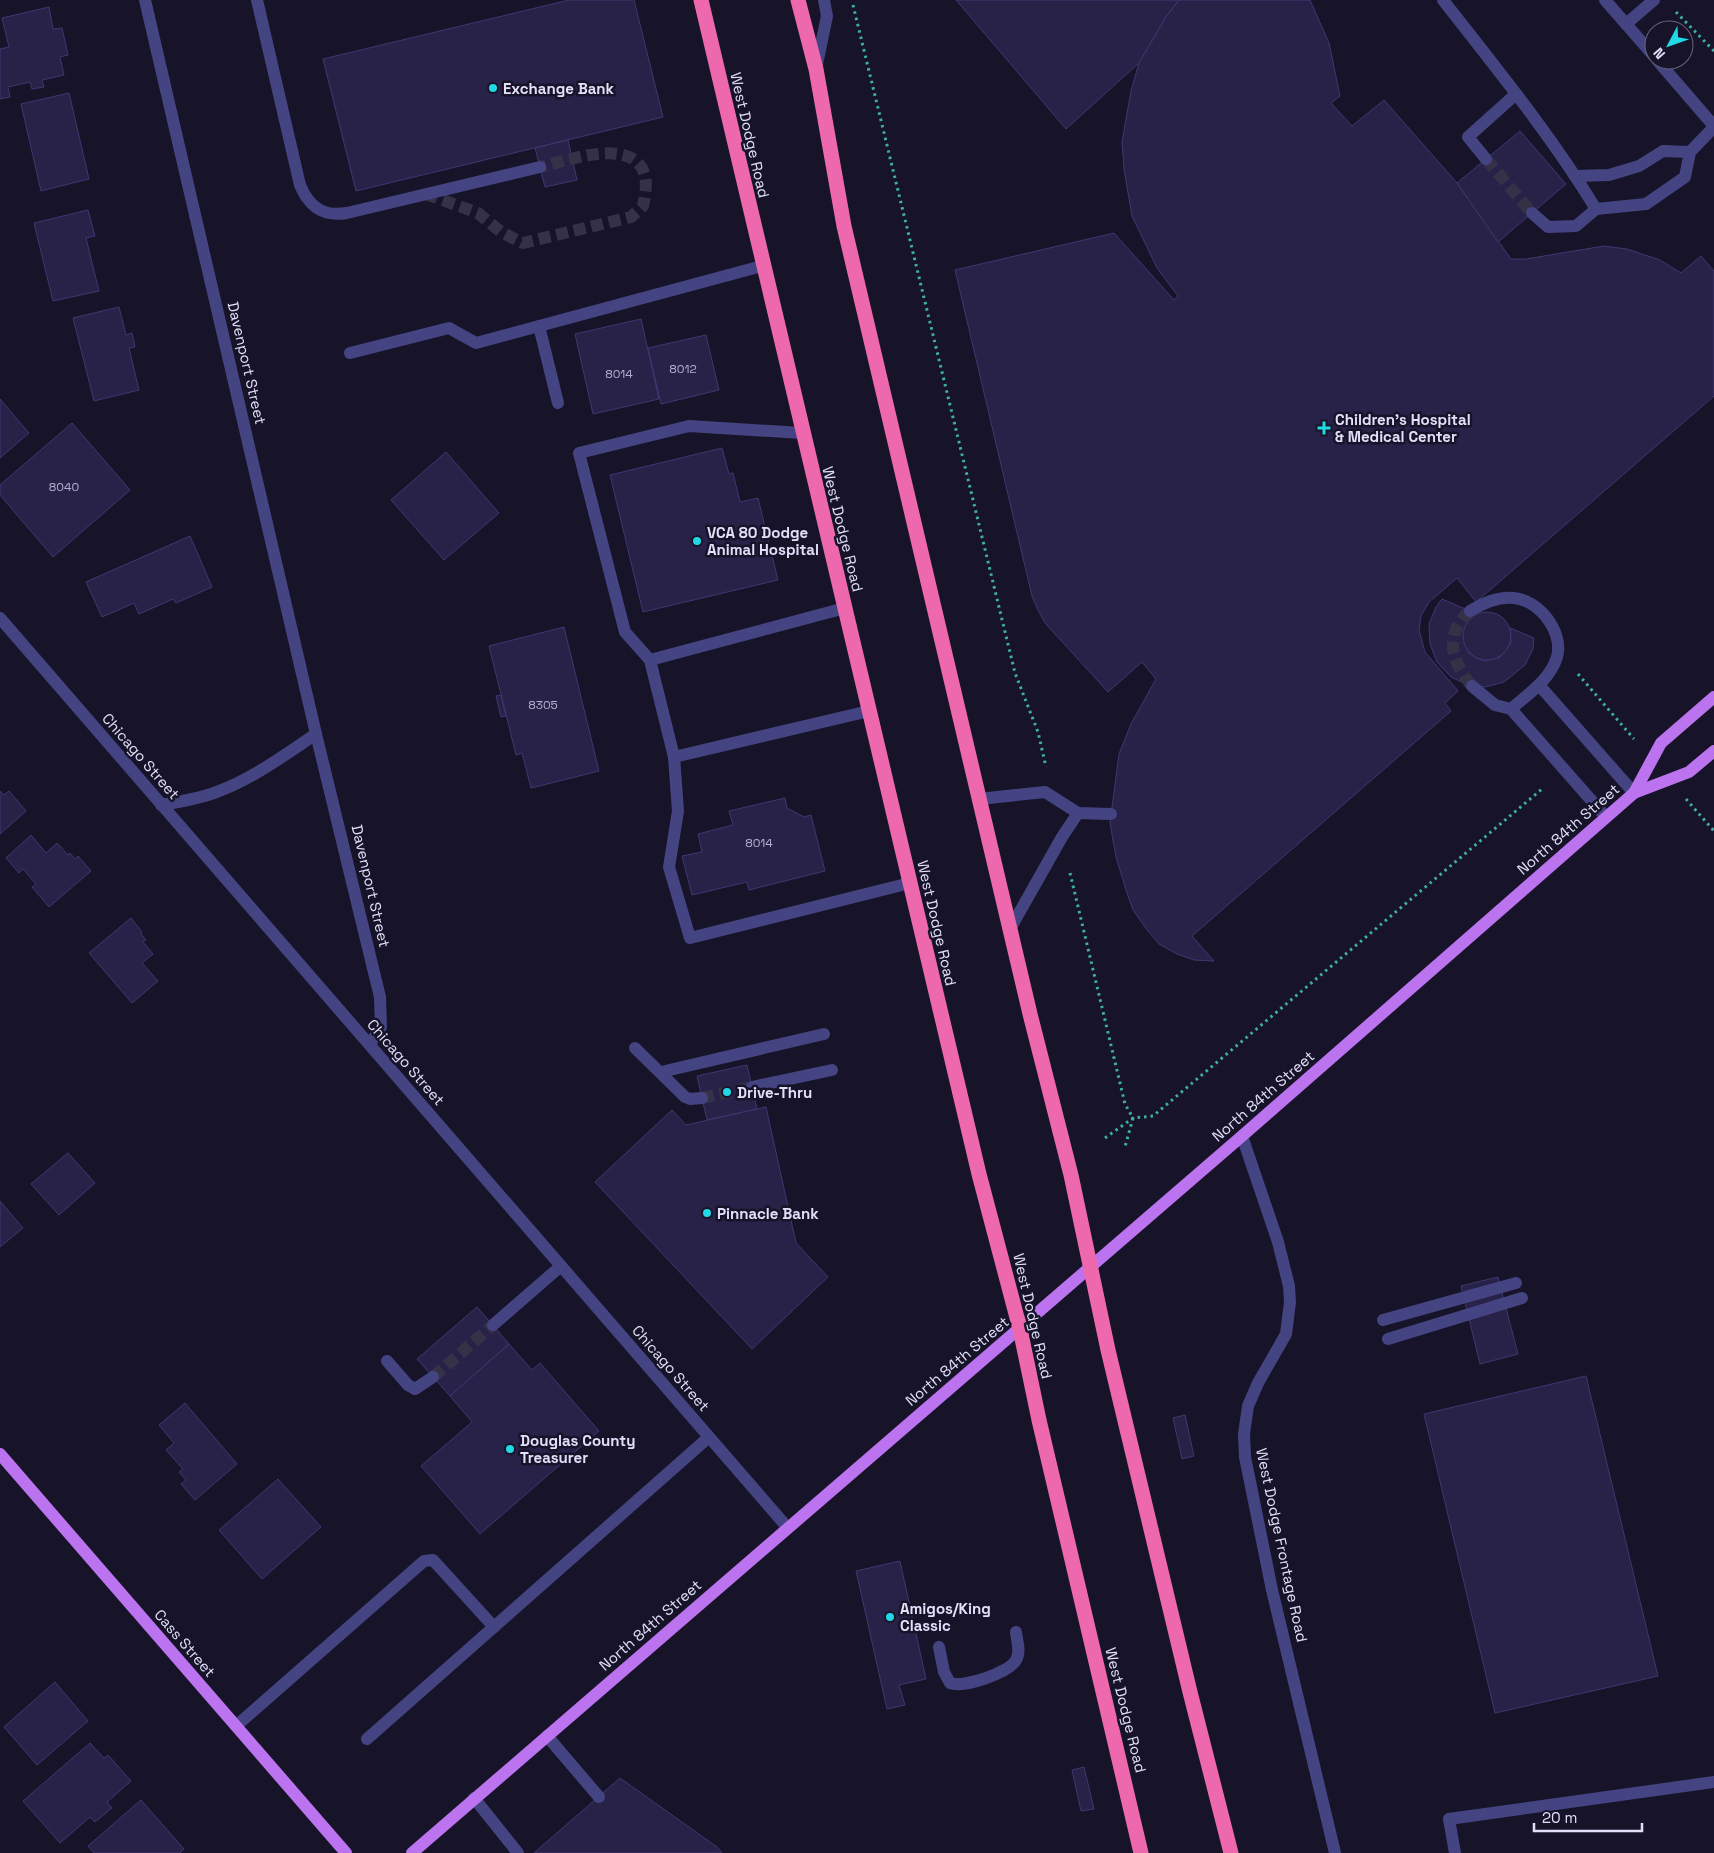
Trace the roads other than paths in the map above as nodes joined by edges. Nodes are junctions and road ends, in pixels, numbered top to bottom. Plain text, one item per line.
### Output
1 (145, 0) edge
2 (257, 0) edge
3 (701, 0) edge
4 (798, 0) edge
5 (824, 0) edge
6 (1443, 0) edge
7 (1605, 0) edge
8 (1654, 0) edge
9 (1626, 24) junction
10 (1644, 45) edge
11 (816, 69) junction
12 (1666, 70) edge
13 (1516, 94) junction
14 (1714, 126) edge
15 (1690, 152) junction
16 (1486, 158) tunnel mouth
17 (540, 167) tunnel mouth
18 (1576, 176) junction
19 (1596, 208) junction
20 (1532, 213) tunnel mouth
21 (762, 266) junction
22 (539, 326) junction
23 (350, 353) dead end
24 (558, 403) dead end
25 (802, 433) junction
26 (845, 608) junction
27 (1470, 611) tunnel mouth
28 (0, 618) edge
29 (650, 660) junction
30 (1539, 685) junction
31 (1472, 686) tunnel mouth
32 (1714, 697) edge
33 (1511, 709) junction
34 (869, 711) junction
35 (316, 734) junction
36 (1714, 751) edge
37 (674, 757) junction
38 (1634, 793) junction
39 (979, 799) junction
40 (161, 804) junction
41 (1078, 813) junction
42 (1111, 814) dead end
43 (1606, 817) junction
44 (910, 883) junction
45 (1010, 929) junction
46 (824, 1034) dead end
47 (370, 1044) junction
48 (635, 1048) dead end
49 (832, 1070) dead end
50 (661, 1072) junction
51 (752, 1087) tunnel mouth
52 (702, 1098) tunnel mouth
53 (1242, 1136) junction
54 (561, 1266) junction
55 (1090, 1268) junction
56 (1516, 1283) dead end
57 (1522, 1298) dead end
58 (1383, 1320) dead end
59 (493, 1325) tunnel mouth
60 (1020, 1329) junction
61 (1388, 1339) dead end
62 (387, 1361) dead end
63 (433, 1377) tunnel mouth
64 (709, 1437) junction
65 (0, 1454) edge
66 (787, 1527) junction
67 (494, 1627) junction
68 (1016, 1632) dead end
69 (939, 1647) dead end
70 (236, 1726) junction
71 (547, 1736) junction
72 (367, 1739) dead end
73 (1714, 1782) edge
74 (599, 1797) dead end
75 (474, 1798) junction
76 (346, 1853) edge
77 (412, 1853) edge
78 (518, 1853) edge
79 (1141, 1853) edge
80 (1231, 1853) edge
81 (1335, 1853) edge
82 (1456, 1853) edge

1 - 35 street, Davenport Street
2 - 17 street
3 - 21 highway, West Dodge Road
4 - 11 highway
5 - 11 street
6 - 13 street
7 - 9 street
8 - 9 street
9 - 10 street
11 - 39 highway
12 - 14 street
13 - 16 street
13 - 18 street
14 - 15 street
15 - 18 street
15 - 19 street
18 - 19 street
19 - 20 street
21 - 22 street
21 - 25 highway, West Dodge Road
22 - 23 street
22 - 24 street
25 - 26 highway, West Dodge Road
25 - 29 street
26 - 29 street
26 - 34 highway, West Dodge Road
27 - 30 street
28 - 40 street, Chicago Street
29 - 37 street
30 - 33 street
30 - 38 street
31 - 33 street
32 - 38 main road, North 84th Street
33 - 43 street
34 - 37 street
34 - 44 highway, West Dodge Road
35 - 40 street
35 - 47 street, Davenport Street
36 - 38 main road, North 84th Street
37 - 44 street
38 - 43 main road, North 84th Street
39 - 41 street
39 - 45 highway
40 - 47 street, Chicago Street
41 - 42 street
41 - 45 street
43 - 53 main road, North 84th Street
44 - 60 highway, West Dodge Road
45 - 55 highway
46 - 50 street
47 - 54 street, Chicago Street
48 - 50 street
49 - 51 street
50 - 52 street
53 - 55 main road, North 84th Street
53 - 81 street, West Dodge Frontage Road
54 - 59 street
54 - 64 street, Chicago Street
55 - 60 main road, North 84th Street
55 - 80 highway
56 - 58 street
57 - 61 street
60 - 66 main road, North 84th Street
60 - 79 highway, West Dodge Road
62 - 63 street
64 - 66 street, Chicago Street
64 - 67 street
65 - 70 main road, Cass Street
66 - 71 main road, North 84th Street
67 - 70 street
67 - 72 street
68 - 69 street
70 - 76 main road, Cass Street
71 - 74 street
71 - 75 main road, North 84th Street
73 - 82 street
75 - 77 main road, North 84th Street
75 - 78 street

